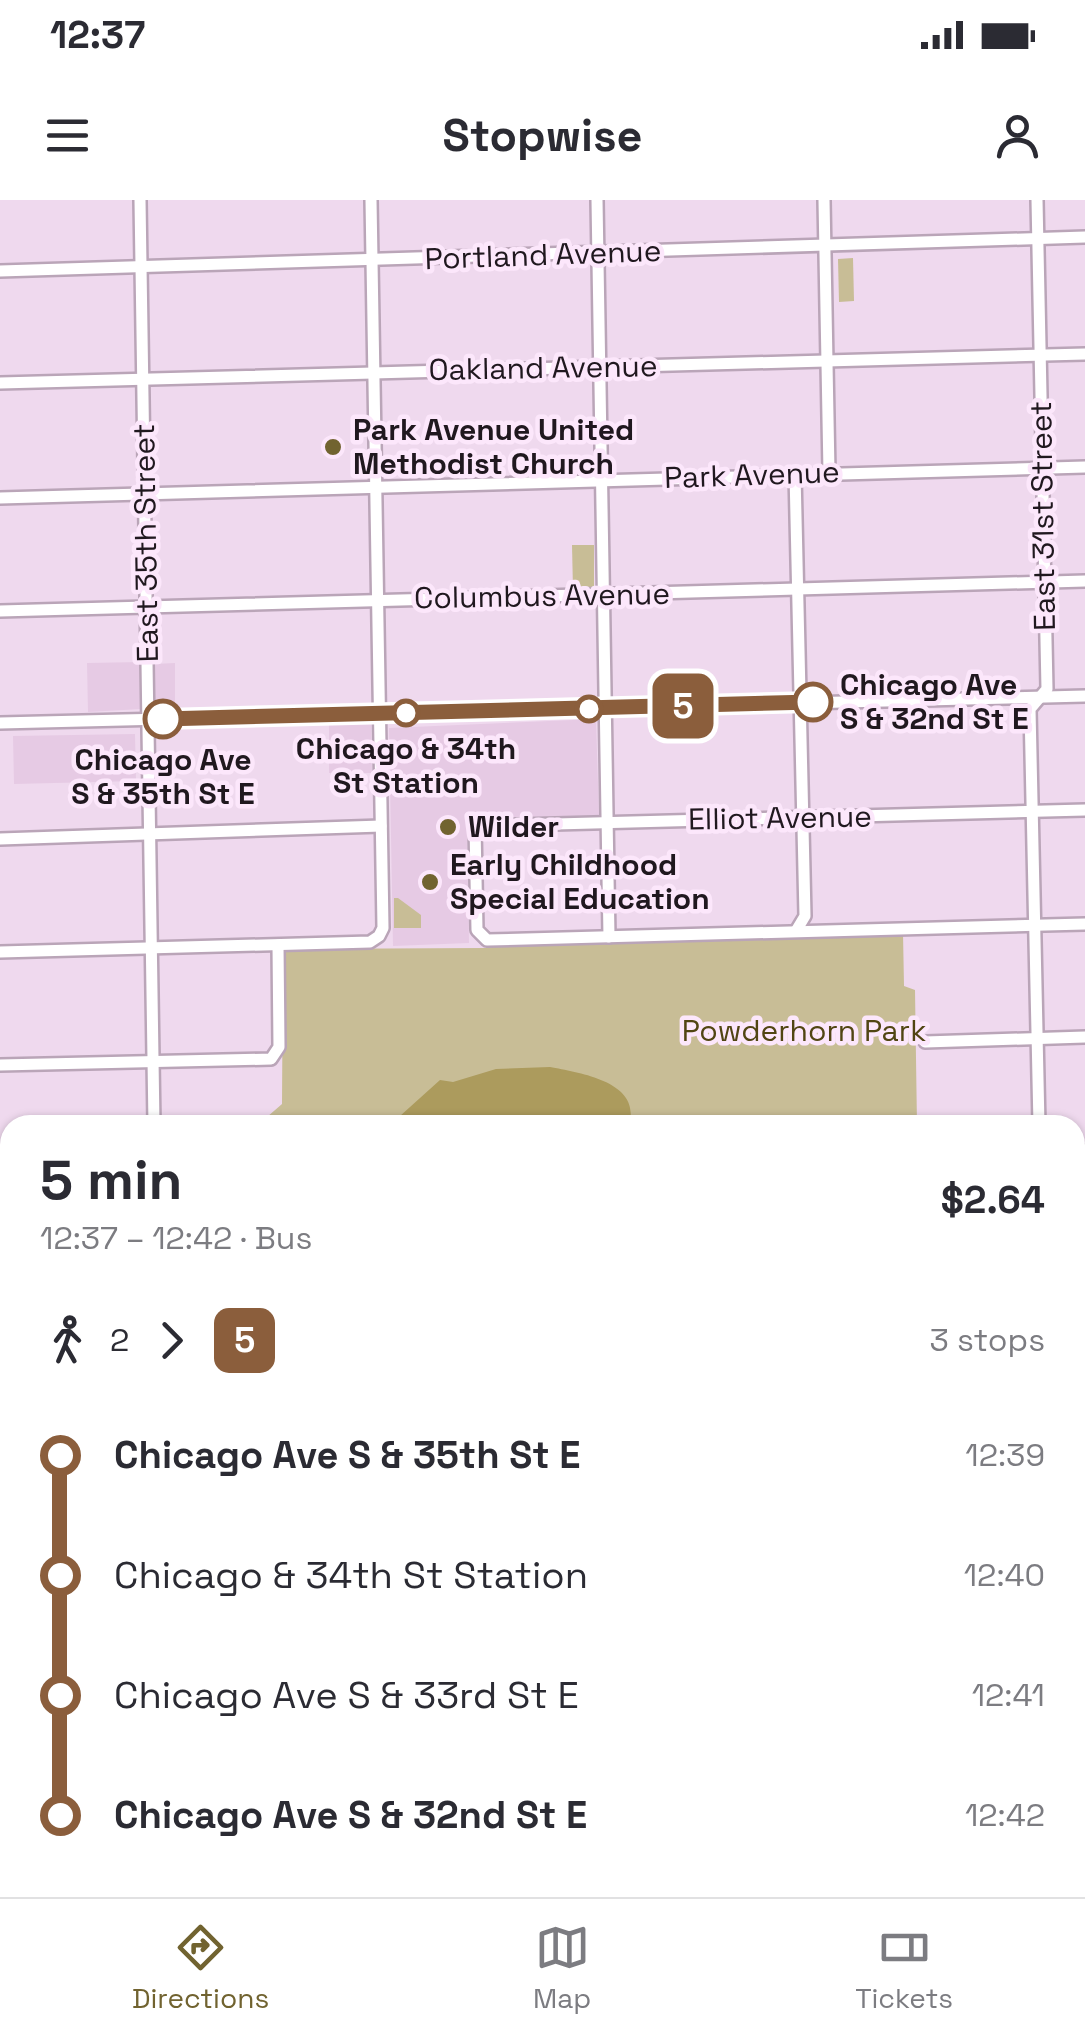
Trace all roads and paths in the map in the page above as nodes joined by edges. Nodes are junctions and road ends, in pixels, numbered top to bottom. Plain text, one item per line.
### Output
1 (140, 200) edge
2 (371, 200) edge
3 (598, 200) edge
4 (824, 200) edge
5 (1037, 200) edge
6 (1085, 237) edge
7 (1038, 239) junction
8 (825, 246) junction
9 (598, 254) junction
10 (372, 260) junction
11 (142, 268) junction
12 (0, 271) edge
13 (1040, 354) junction
14 (1085, 354) edge
15 (827, 360) junction
16 (600, 367) junction
17 (374, 373) junction
18 (144, 380) junction
19 (0, 384) edge
20 (1085, 467) edge
21 (1042, 468) junction
22 (829, 472) junction
23 (796, 474) junction
24 (602, 480) junction
25 (374, 487) junction
26 (145, 494) junction
27 (0, 498) edge
28 (1045, 582) junction
29 (1085, 582) edge
30 (798, 589) junction
31 (602, 594) junction
32 (376, 600) junction
33 (146, 607) junction
34 (0, 611) edge
35 (1085, 696) edge
36 (1038, 698) junction
37 (800, 702) junction
38 (604, 708) junction
39 (379, 714) junction
40 (148, 720) junction
41 (0, 723) edge
42 (1085, 810) edge
43 (1032, 812) junction
44 (803, 818) junction
45 (606, 822) junction
46 (381, 826) junction
47 (150, 834) junction
48 (0, 839) edge
49 (806, 916) junction
50 (1035, 924) junction
51 (1085, 924) edge
52 (823, 930) junction
53 (796, 931) junction
54 (609, 937) junction
55 (278, 945) junction
56 (152, 948) junction
57 (0, 952) edge
58 (1085, 1037) edge
59 (1037, 1038) junction
60 (926, 1042) dead end
61 (152, 1061) junction
62 (0, 1066) edge
63 (154, 1115) edge
64 (1038, 1115) edge

1 - 11 street, East 35th Street
2 - 10 street
3 - 9 street
4 - 8 street
5 - 7 street, East 31st Street
6 - 7 street, Portland Avenue
7 - 8 street, Portland Avenue
7 - 13 street, East 31st Street
8 - 9 street, Portland Avenue
8 - 15 street
9 - 10 street, Portland Avenue
9 - 16 street
10 - 11 street, Portland Avenue
10 - 17 street
11 - 12 street, Portland Avenue
11 - 18 street, East 35th Street
13 - 14 street, Oakland Avenue
13 - 15 street, Oakland Avenue
13 - 21 street, East 31st Street
15 - 16 street, Oakland Avenue
15 - 22 street
16 - 17 street, Oakland Avenue
16 - 24 street
17 - 18 street, Oakland Avenue
17 - 25 street
18 - 19 street, Oakland Avenue
18 - 26 street, East 35th Street
20 - 21 street, Park Avenue
21 - 22 street, Park Avenue
21 - 28 street, East 31st Street
22 - 23 street, Park Avenue
23 - 24 street, Park Avenue
23 - 30 street
24 - 25 street, Park Avenue
24 - 31 street
25 - 26 street, Park Avenue
25 - 32 street
26 - 27 street, Park Avenue
26 - 33 street, East 35th Street
28 - 29 street, Columbus Avenue
28 - 30 street, Columbus Avenue
28 - 36 street, East 31st Street
30 - 31 street, Columbus Avenue
30 - 37 street
31 - 32 street, Columbus Avenue
31 - 38 street
32 - 33 street, Columbus Avenue
32 - 39 street
33 - 34 street, Columbus Avenue
33 - 40 street, East 35th Street
35 - 36 street
36 - 37 street
36 - 43 street, East 31st Street
37 - 38 street
37 - 44 street
38 - 39 street
38 - 45 street
39 - 40 street
39 - 46 street
40 - 41 street
40 - 47 street, East 35th Street
42 - 43 street, Elliot Avenue
43 - 44 street, Elliot Avenue
43 - 50 street, East 31st Street
44 - 45 street, Elliot Avenue
44 - 49 street
45 - 54 street
45 - 54 street, Elliot Avenue
46 - 47 street
46 - 55 street
47 - 48 street
47 - 56 street, East 35th Street
49 - 52 street
49 - 53 street
50 - 51 street
50 - 52 street
50 - 59 street, East 31st Street
52 - 53 street
53 - 54 street
55 - 56 street
55 - 61 street
56 - 57 street
56 - 61 street, East 35th Street
58 - 59 street
59 - 60 street
59 - 64 street, East 31st Street
61 - 62 street
61 - 63 street, East 35th Street

